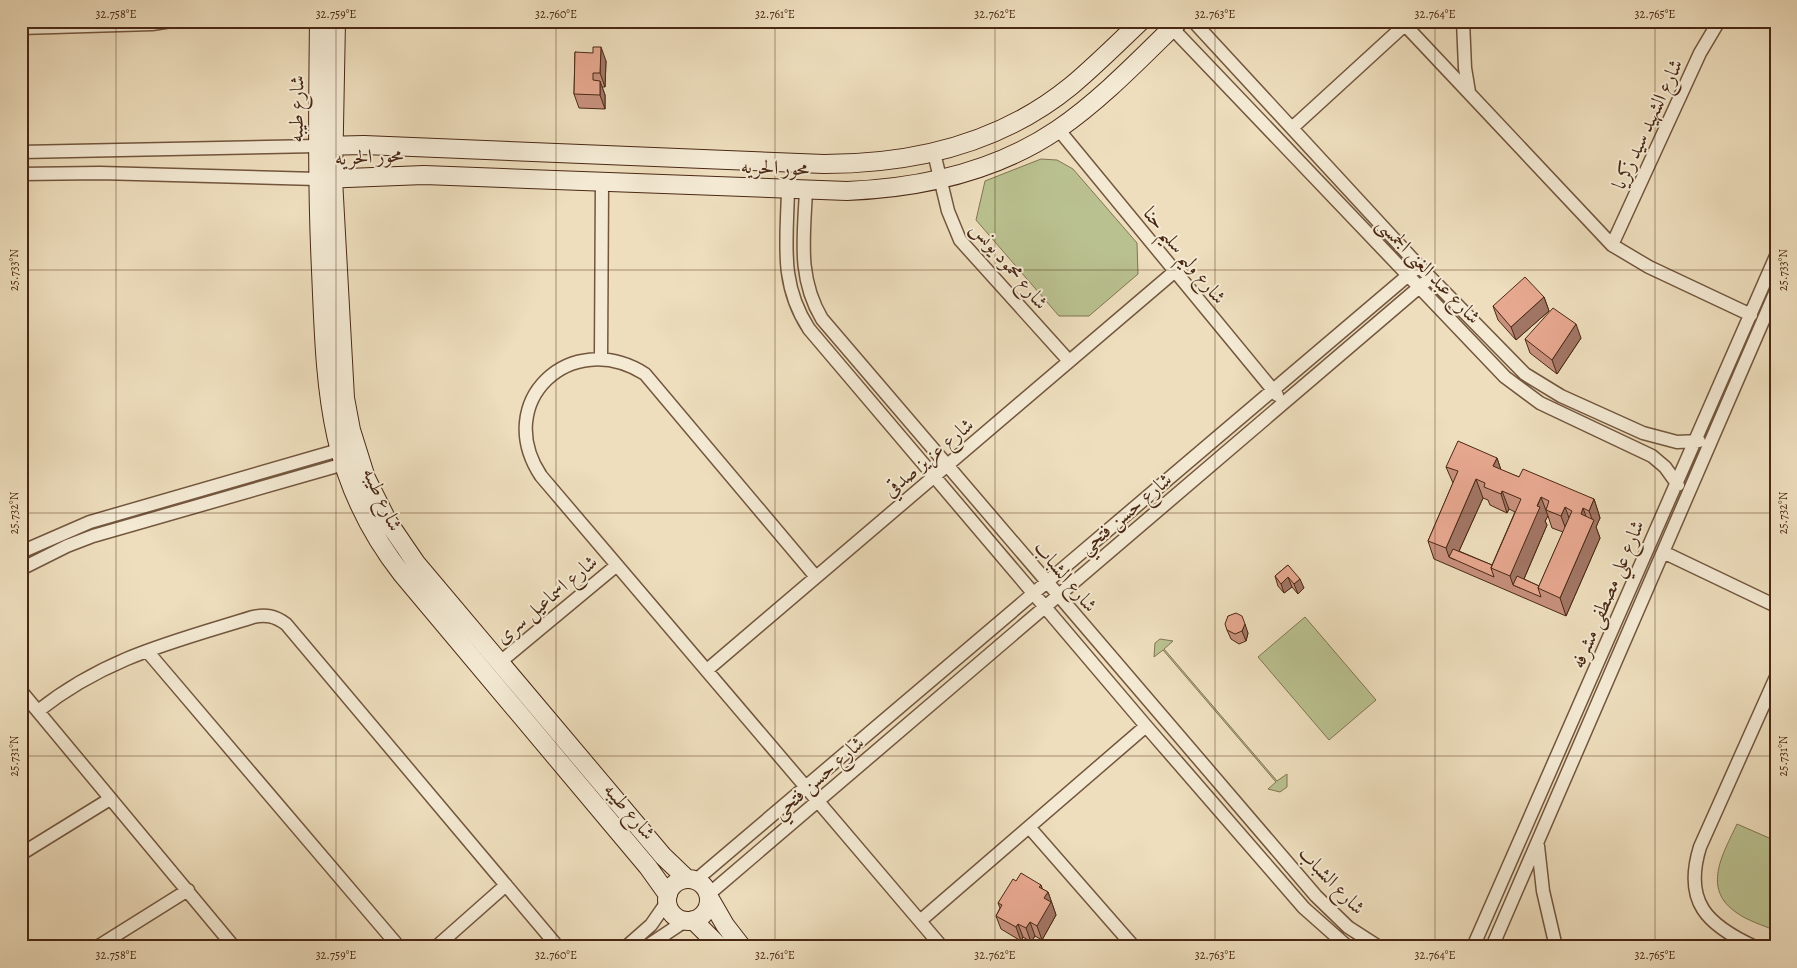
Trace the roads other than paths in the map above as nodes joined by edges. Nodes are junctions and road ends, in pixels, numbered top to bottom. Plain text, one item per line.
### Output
1 (171, 21) edge
2 (320, 21) edge
3 (336, 21) edge
4 (1141, 21) edge
5 (1193, 21) edge
6 (1463, 21) edge
7 (1720, 21) edge
8 (1407, 23) edge
9 (1176, 24) edge
10 (21, 28) edge
11 (1469, 92) junction
12 (1292, 128) junction
13 (1058, 130) junction
14 (325, 146) junction
15 (21, 152) edge
16 (934, 153) junction
17 (21, 174) edge
18 (325, 179) junction
19 (940, 180) junction
20 (602, 181) junction
21 (797, 190) junction
22 (1612, 244) junction
23 (1776, 256) edge
24 (1414, 270) junction
25 (1174, 272) junction
26 (1426, 283) junction
27 (1776, 291) edge
28 (1751, 315) junction
29 (601, 358) junction
30 (1069, 361) junction
31 (1273, 390) junction
32 (1284, 403) junction
33 (1711, 438) junction
34 (1693, 442) junction
35 (342, 457) junction
36 (948, 465) junction
37 (934, 476) junction
38 (1676, 480) junction
39 (1685, 499) junction
40 (21, 552) edge
41 (1663, 552) junction
42 (617, 565) junction
43 (21, 569) edge
44 (816, 577) junction
45 (1047, 582) junction
46 (1034, 594) junction
47 (1057, 596) junction
48 (1045, 606) junction
49 (1776, 606) edge
50 (147, 650) junction
51 (499, 663) junction
52 (707, 670) junction
53 (1776, 677) edge
54 (21, 691) edge
55 (38, 711) junction
56 (1146, 726) junction
57 (806, 787) junction
58 (110, 799) junction
59 (819, 801) junction
60 (1030, 827) junction
61 (1538, 842) junction
62 (21, 854) edge
63 (691, 880) junction
64 (506, 886) junction
65 (188, 890) junction
66 (709, 897) junction
67 (668, 898) junction
68 (689, 920) junction
69 (920, 921) junction
70 (97, 947) edge
71 (234, 947) edge
72 (399, 947) edge
73 (436, 947) edge
74 (558, 947) edge
75 (626, 947) edge
76 (646, 947) edge
77 (720, 947) edge
78 (742, 947) edge
79 (942, 947) edge
80 (1134, 947) edge
81 (1348, 947) edge
82 (1379, 947) edge
83 (1473, 947) edge
84 (1492, 947) edge
85 (1556, 947) edge
86 (1755, 947) edge

1 - 10 street
2 - 14 main road, شارع طيبه
3 - 14 main road, شارع طيبه
4 - 16 main road, محور الحريه
5 - 12 street, شارع عبد الغنى الجمسى
6 - 11 street
7 - 22 street, شارع الشهيد سيد زكريا
8 - 11 street
8 - 12 street
9 - 13 main road, محور الحريه
9 - 24 street, شارع عبد الغنى الجمسى
11 - 22 street
12 - 24 street, شارع عبد الغنى الجمسى
13 - 19 main road, محور الحريه
13 - 25 street, شارع وليم سليم حنا
14 - 15 street
14 - 16 main road, محور الحريه
14 - 18 main road, شارع طيبه
16 - 19 street, شارع محمود يونس
17 - 18 street
18 - 20 main road, محور الحريه
18 - 35 main road, شارع طيبه
18 - 51 main road, شارع طيبه
19 - 21 main road, محور الحريه
19 - 30 street, شارع محمود يونس
20 - 21 main road, محور الحريه
20 - 29 street
21 - 36 street, شارع الشباب
21 - 37 street, شارع الشباب
22 - 28 street
23 - 28 street, شارع علي مصطفى مشرفه
24 - 26 street, شارع عبد الغنى الجمسى
24 - 31 street, شارع حسن فتحي
25 - 30 street, شارع عزيز صدقي
25 - 31 street, شارع وليم سليم حنا
26 - 32 street, شارع حسن فتحي
26 - 34 street, شارع عبد الغنى الجمسى
26 - 38 street, شارع عبد الغنى الجمسى
27 - 33 street, شارع علي مصطفى مشرفه
28 - 34 street, شارع علي مصطفى مشرفه
29 - 42 street
29 - 44 street
30 - 36 street, شارع عزيز صدقي
31 - 32 street, شارع وليم سليم حنا
31 - 45 street, شارع حسن فتحي
32 - 47 street, شارع حسن فتحي
33 - 34 street, شارع عبد الغنى الجمسى
33 - 39 street, شارع علي مصطفى مشرفه
34 - 38 street, شارع علي مصطفى مشرفه
35 - 40 street
35 - 43 street
35 - 67 main road, شارع طيبه
36 - 37 street, شارع عزيز صدقي
36 - 45 street, شارع الشباب
37 - 44 street, شارع عزيز صدقي
37 - 46 street, شارع الشباب
38 - 39 street, شارع عبد الغنى الجمسى
38 - 83 street, شارع علي مصطفى مشرفه
39 - 41 street, شارع علي مصطفى مشرفه
41 - 49 street
41 - 61 street, شارع علي مصطفى مشرفه
42 - 51 street, شارع اسماعيل سرى
42 - 52 street
44 - 52 street, شارع عزيز صدقي
45 - 46 street, شارع حسن فتحي
45 - 47 street, شارع الشباب
46 - 48 street, شارع الشباب
46 - 57 street, شارع حسن فتحي
47 - 48 street, شارع حسن فتحي
47 - 82 street, شارع الشباب
48 - 56 street, شارع الشباب
48 - 59 street, شارع حسن فتحي
50 - 55 street
50 - 64 street
50 - 72 street
51 - 63 main road, شارع طيبه
52 - 57 street
53 - 86 street
54 - 55 street
55 - 58 street
56 - 60 street
56 - 81 street, شارع الشباب
57 - 59 street
57 - 63 street, شارع حسن فتحي
58 - 62 street
58 - 65 street
59 - 66 street, شارع حسن فتحي
59 - 69 street
60 - 69 street
60 - 80 street
61 - 84 street, شارع علي مصطفى مشرفه
61 - 85 street
63 - 66 main road
63 - 67 main road
64 - 73 street
64 - 74 street
65 - 70 street
65 - 71 street
66 - 68 main road
66 - 78 main road
67 - 68 main road
67 - 75 street
68 - 76 street
68 - 77 main road
69 - 79 street

